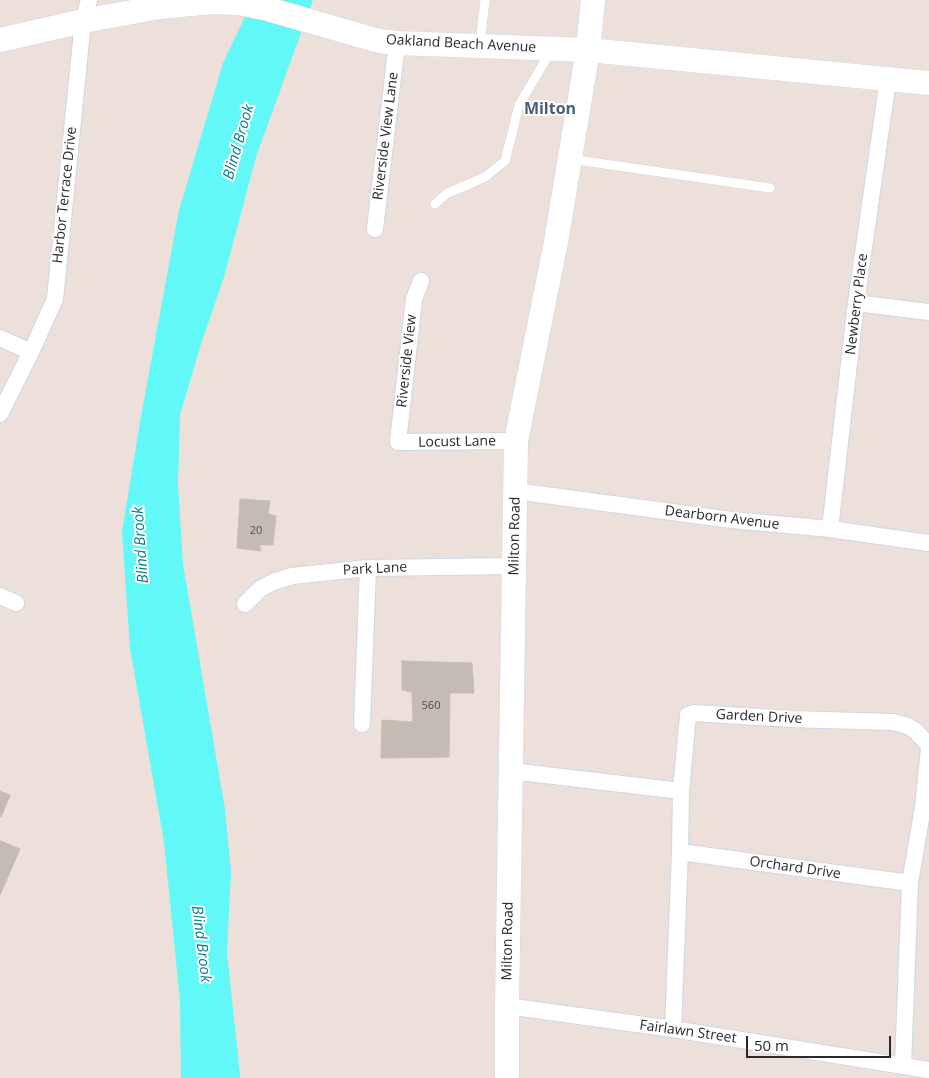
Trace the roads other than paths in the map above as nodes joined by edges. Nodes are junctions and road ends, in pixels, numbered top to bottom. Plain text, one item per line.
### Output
1 (485, 0) edge
2 (593, 0) edge
3 (86, 11) edge
4 (0, 40) edge
5 (398, 43) junction
6 (480, 47) junction
7 (552, 48) junction
8 (588, 50) junction
9 (888, 79) junction
10 (929, 83) edge
11 (570, 159) junction
12 (770, 188) dead end
13 (436, 204) dead end
14 (376, 229) dead end
15 (422, 281) dead end
16 (856, 304) junction
17 (929, 312) edge
18 (0, 338) edge
19 (31, 352) junction
20 (0, 414) edge
21 (516, 441) junction
22 (398, 442) joint
23 (515, 491) junction
24 (830, 529) junction
25 (929, 543) edge
26 (514, 566) junction
27 (368, 568) junction
28 (245, 604) dead end
29 (362, 724) dead end
30 (929, 747) edge
31 (510, 770) junction
32 (681, 791) junction
33 (680, 852) junction
34 (910, 883) junction
35 (506, 1006) junction
36 (673, 1029) junction
37 (903, 1065) junction
38 (929, 1070) edge
39 (507, 1078) edge

1 - 6 lane
2 - 8 street, Milton Road
3 - 4 street, Oakland Beach Avenue
3 - 5 street, Oakland Beach Avenue
3 - 19 street, Harbor Terrace Drive
5 - 6 street, Oakland Beach Avenue
5 - 14 street, Riverside View Lane
6 - 7 street, Oakland Beach Avenue
7 - 8 street, Oakland Beach Avenue
7 - 13 lane
8 - 9 street, Oakland Beach Avenue
8 - 11 street, Milton Road
9 - 10 street, Oakland Beach Avenue
9 - 16 street, Newberry Place
11 - 12 lane
11 - 21 street, Milton Road
15 - 22 street, Riverside View
16 - 17 street
16 - 24 street, Newberry Place
18 - 19 street
19 - 20 street, Harbor Terrace Drive
21 - 22 street, Locust Lane
21 - 23 street, Milton Road
23 - 24 street, Dearborn Avenue
23 - 26 street, Milton Road
24 - 25 street, Dearborn Avenue
26 - 27 street, Park Lane
26 - 31 street, Milton Road
27 - 28 street, Park Lane
27 - 29 street
30 - 32 street, Garden Drive
30 - 34 street
31 - 32 street
31 - 35 street, Milton Road
32 - 33 street, Garden Drive
33 - 34 street, Orchard Drive
33 - 36 street, Garden Drive
34 - 37 street
35 - 36 street, Fairlawn Street
35 - 39 street, Milton Road
36 - 37 street, Fairlawn Street
37 - 38 street, Fairlawn Street

